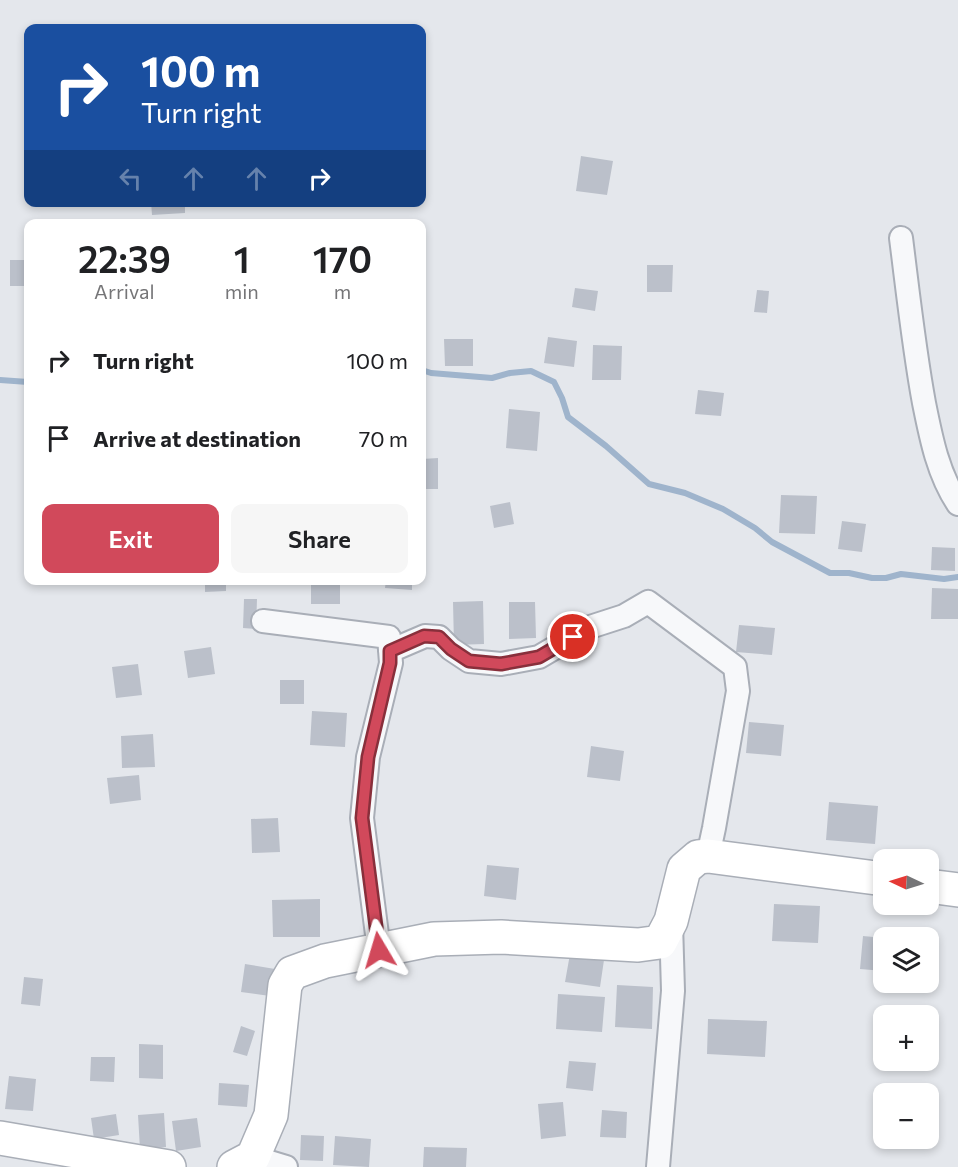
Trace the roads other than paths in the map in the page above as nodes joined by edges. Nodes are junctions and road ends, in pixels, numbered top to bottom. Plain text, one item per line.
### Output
1 (901, 238) dead end
2 (958, 504) edge
3 (262, 621) dead end
4 (390, 651) junction
5 (708, 856) junction
6 (873, 878) edge
7 (939, 887) edge
8 (958, 890) edge
9 (671, 921) junction
10 (379, 950) junction
11 (0, 1138) edge
12 (246, 1164) edge
13 (169, 1167) edge
14 (286, 1167) edge
15 (658, 1167) edge

1 - 2 street
3 - 4 street
4 - 5 street
4 - 10 street
5 - 6 street
5 - 9 street
7 - 8 street
9 - 10 street
9 - 15 street
10 - 12 street
11 - 13 street
12 - 14 street

